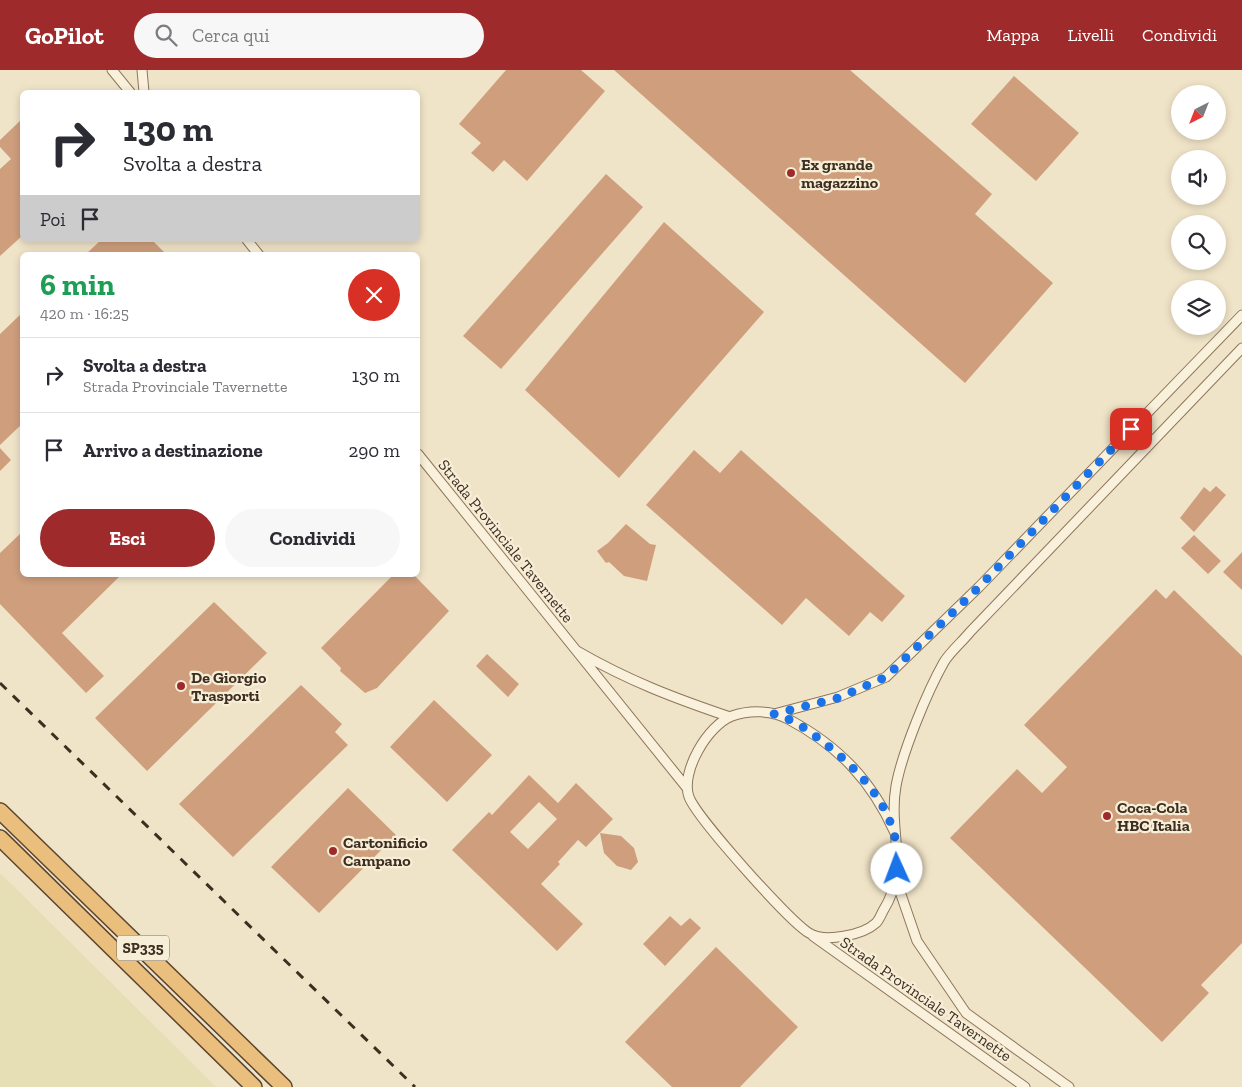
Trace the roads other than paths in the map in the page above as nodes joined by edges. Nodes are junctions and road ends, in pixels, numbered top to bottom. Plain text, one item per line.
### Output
1 (112, 70) edge
2 (142, 70) edge
3 (128, 90) edge
4 (144, 90) edge
5 (249, 242) edge
6 (257, 252) edge
7 (1242, 315) edge
8 (1242, 348) edge
9 (420, 457) edge
10 (572, 648) junction
11 (774, 714) junction
12 (730, 717) junction
13 (687, 788) junction
14 (0, 811) edge
15 (895, 833) junction
16 (0, 838) edge
17 (896, 882) junction
18 (811, 935) junction
19 (254, 1087) edge
20 (284, 1087) edge
21 (1025, 1087) edge
22 (1069, 1087) edge

1 - 3 street
2 - 4 street
5 - 6 street
7 - 11 street
8 - 15 street
9 - 10 street, Strada Provinciale Tavernette
10 - 12 street, Strada Provinciale Tavernette
10 - 13 street, Strada Provinciale Tavernette
11 - 12 street
11 - 15 street
12 - 13 street
13 - 18 street, Strada Provinciale Tavernette
14 - 20 highway, SP335
15 - 17 street
16 - 19 highway, SP335
17 - 18 street
17 - 22 street, Strada Provinciale Tavernette
18 - 21 street, Strada Provinciale Tavernette

